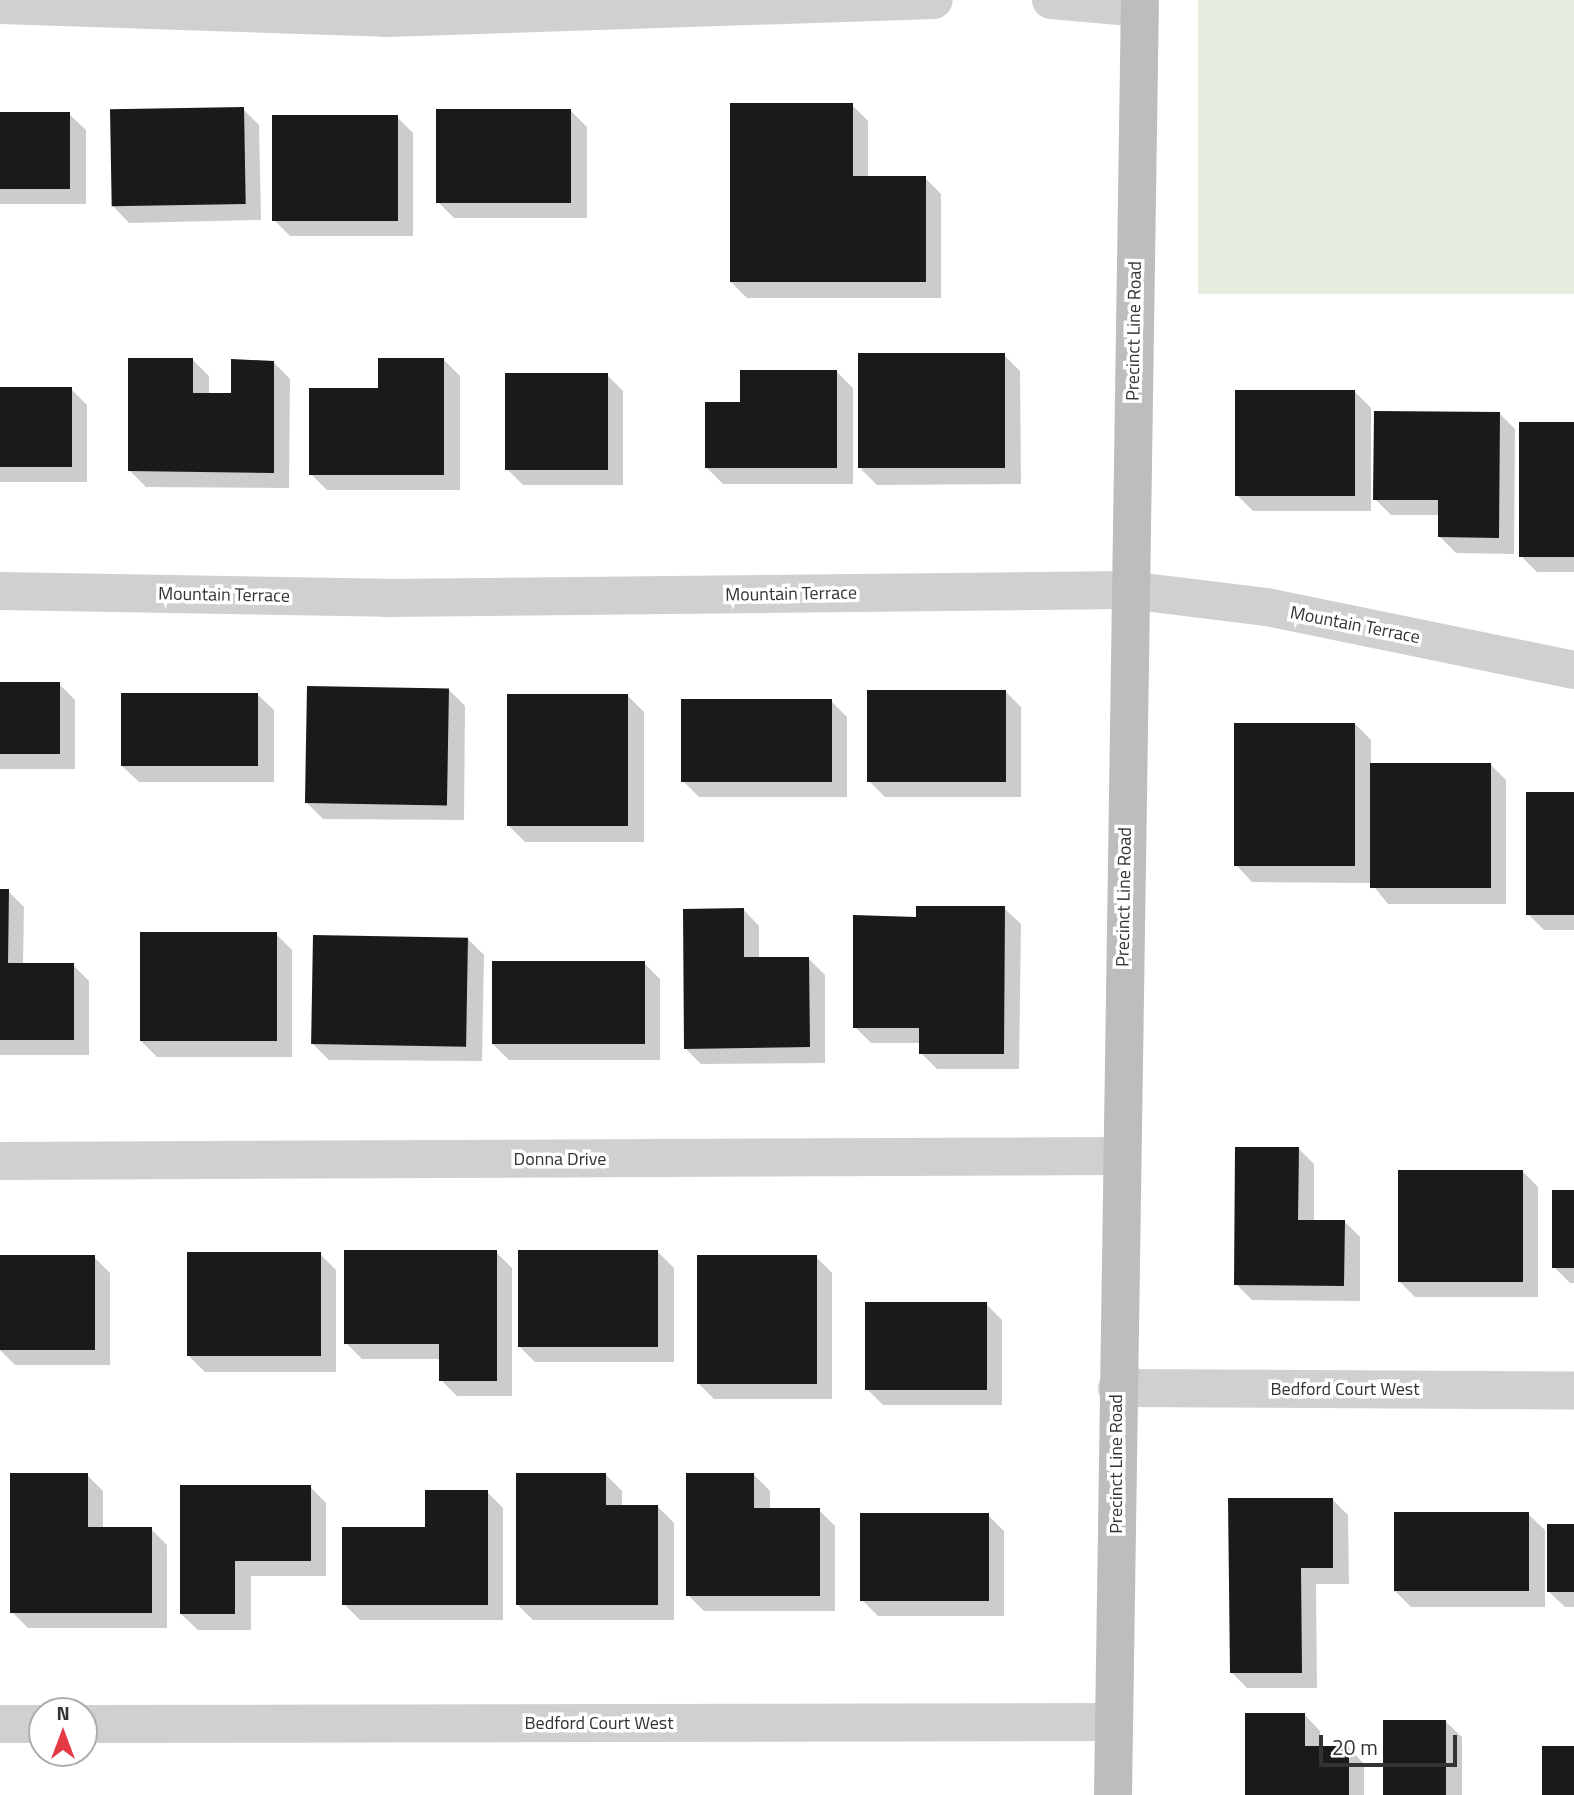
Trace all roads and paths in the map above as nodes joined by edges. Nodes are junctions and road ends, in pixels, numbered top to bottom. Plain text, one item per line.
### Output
1 (934, 0) edge
2 (1051, 0) edge
3 (1140, 4) edge
4 (0, 5) edge
5 (1128, 590) junction
6 (0, 591) edge
7 (1574, 670) edge
8 (1121, 1156) junction
9 (0, 1161) edge
10 (1117, 1388) junction
11 (1574, 1390) edge
12 (1114, 1722) junction
13 (0, 1724) edge
14 (28, 1724) edge
15 (98, 1724) edge
16 (1113, 1795) edge

1 - 4 street
2 - 3 street
3 - 5 main road, Precinct Line Road
5 - 6 street, Mountain Terrace
5 - 7 street, Mountain Terrace
5 - 8 main road, Precinct Line Road
8 - 9 street, Donna Drive
8 - 10 main road, Precinct Line Road
10 - 11 street, Bedford Court West
10 - 12 main road, Precinct Line Road
12 - 15 street, Bedford Court West
12 - 16 main road, Precinct Line Road
13 - 14 street

